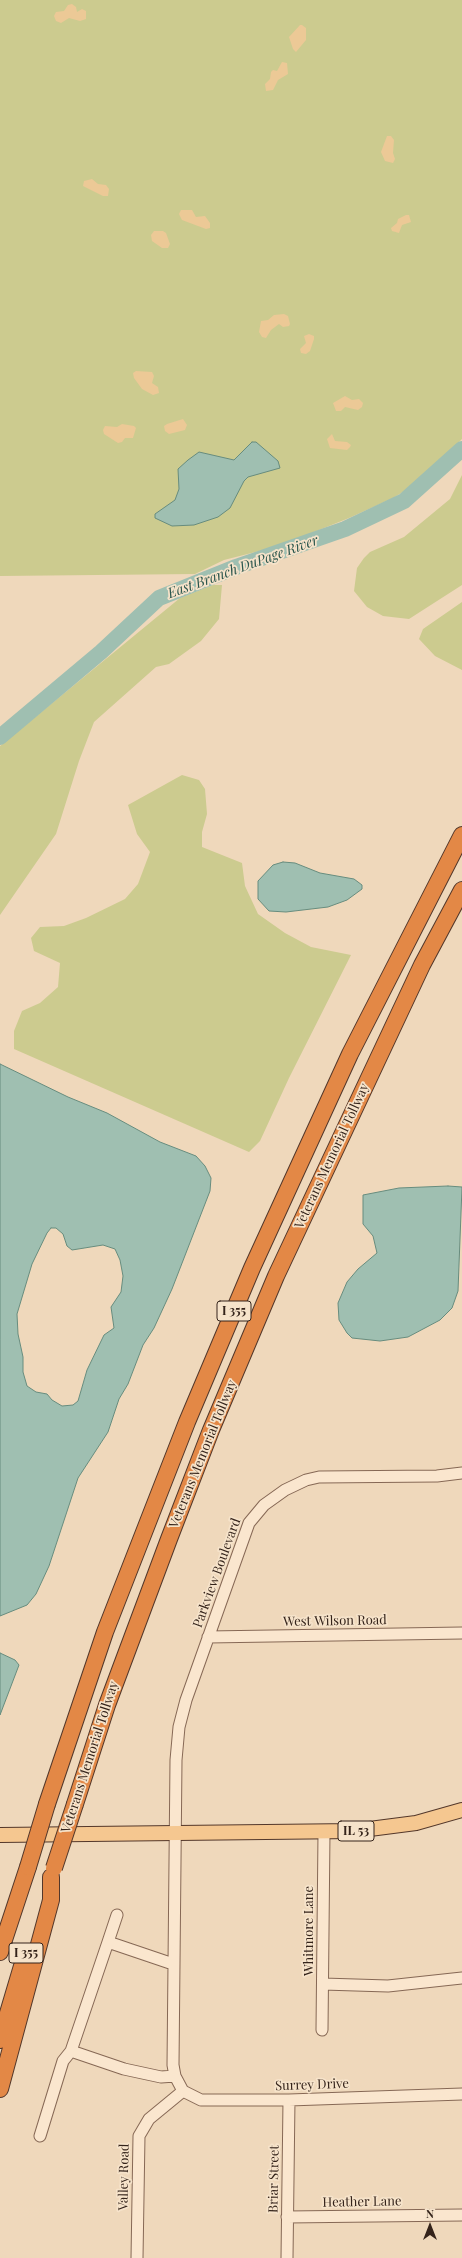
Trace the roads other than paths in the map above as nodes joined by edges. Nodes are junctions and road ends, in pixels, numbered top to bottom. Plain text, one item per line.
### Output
1 (462, 835) edge
2 (462, 890) edge
3 (462, 1473) edge
4 (462, 1633) edge
5 (208, 1637) junction
6 (462, 1810) edge
7 (324, 1832) junction
8 (176, 1833) junction
9 (0, 1835) edge
10 (52, 1872) junction
11 (17, 1903) junction
12 (117, 1915) dead end
13 (0, 1931) edge
14 (108, 1942) junction
15 (0, 1952) edge
16 (173, 1964) junction
17 (462, 1978) edge
18 (323, 1984) junction
19 (322, 2030) dead end
20 (0, 2040) edge
21 (71, 2051) junction
22 (175, 2076) junction
23 (0, 2089) edge
24 (183, 2091) junction
25 (462, 2094) edge
26 (289, 2100) junction
27 (40, 2136) dead end
28 (462, 2215) edge
29 (287, 2217) junction
30 (137, 2258) edge
31 (287, 2258) edge

1 - 11 highway, Veterans Memorial Tollway / I 355, bridge
2 - 10 highway, Veterans Memorial Tollway / I 355, bridge
3 - 5 street, Parkview Boulevard
4 - 5 street, West Wilson Road
5 - 8 street, Parkview Boulevard
6 - 7 main road, IL 53
7 - 8 main road, IL 53
7 - 18 street, Whitmore Lane
8 - 9 main road, IL 53
8 - 16 street
10 - 20 highway, Veterans Memorial Tollway / I 355
10 - 23 highway
11 - 13 highway
11 - 15 highway, Veterans Memorial Tollway / I 355
12 - 14 street
14 - 16 street
14 - 21 street
16 - 22 street
17 - 18 street
18 - 19 street, Whitmore Lane
21 - 22 street
21 - 27 street
22 - 24 street
24 - 26 street, Surrey Drive
24 - 30 street, Valley Road
25 - 26 street, Surrey Drive
26 - 29 street, Briar Street
28 - 29 street, Heather Lane
29 - 31 street, Briar Street

